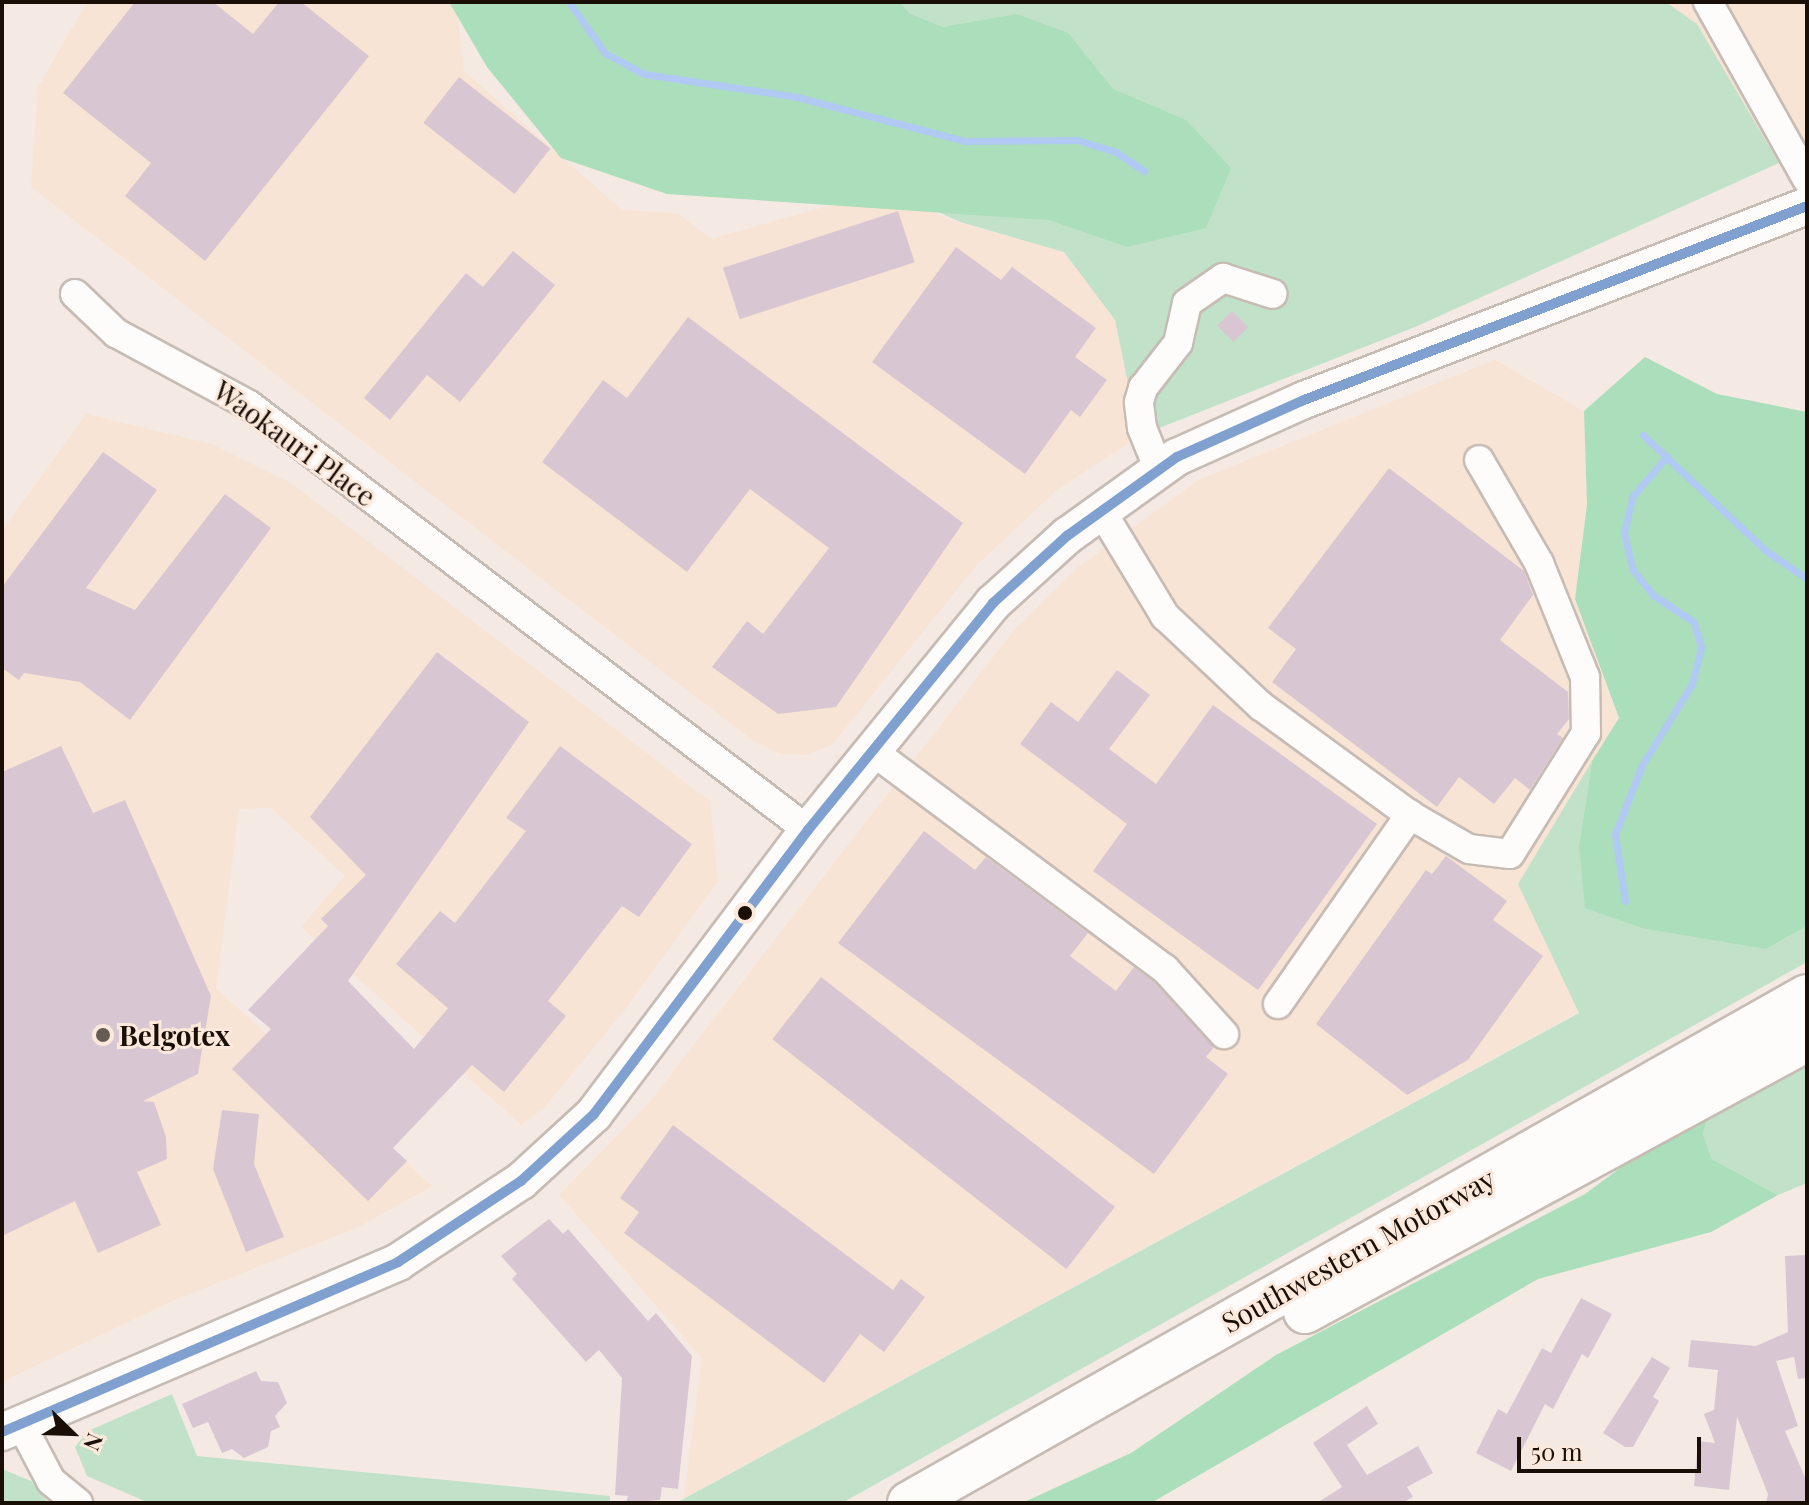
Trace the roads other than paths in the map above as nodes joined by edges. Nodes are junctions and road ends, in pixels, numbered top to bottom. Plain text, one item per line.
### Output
1 (1708, 2) edge
2 (1807, 179) edge
3 (1807, 206) edge
4 (75, 294) dead end
5 (1273, 294) dead end
6 (1479, 460) dead end
7 (1159, 470) junction
8 (1102, 512) junction
9 (871, 750) junction
10 (1410, 815) junction
11 (808, 830) junction
12 (1807, 996) edge
13 (1278, 1004) dead end
14 (1224, 1034) dead end
15 (1807, 1040) edge
16 (11, 1428) edge
17 (78, 1503) edge
18 (909, 1503) edge
19 (964, 1503) edge

1 - 2 street
3 - 7 main road
4 - 11 street, Waokauri Place
5 - 7 street
6 - 10 street
7 - 8 main road
8 - 9 main road
8 - 10 street
9 - 11 main road
9 - 14 street
10 - 13 street
11 - 16 main road
12 - 18 highway, Southwestern Motorway
15 - 19 highway, Southwestern Motorway
16 - 17 street

